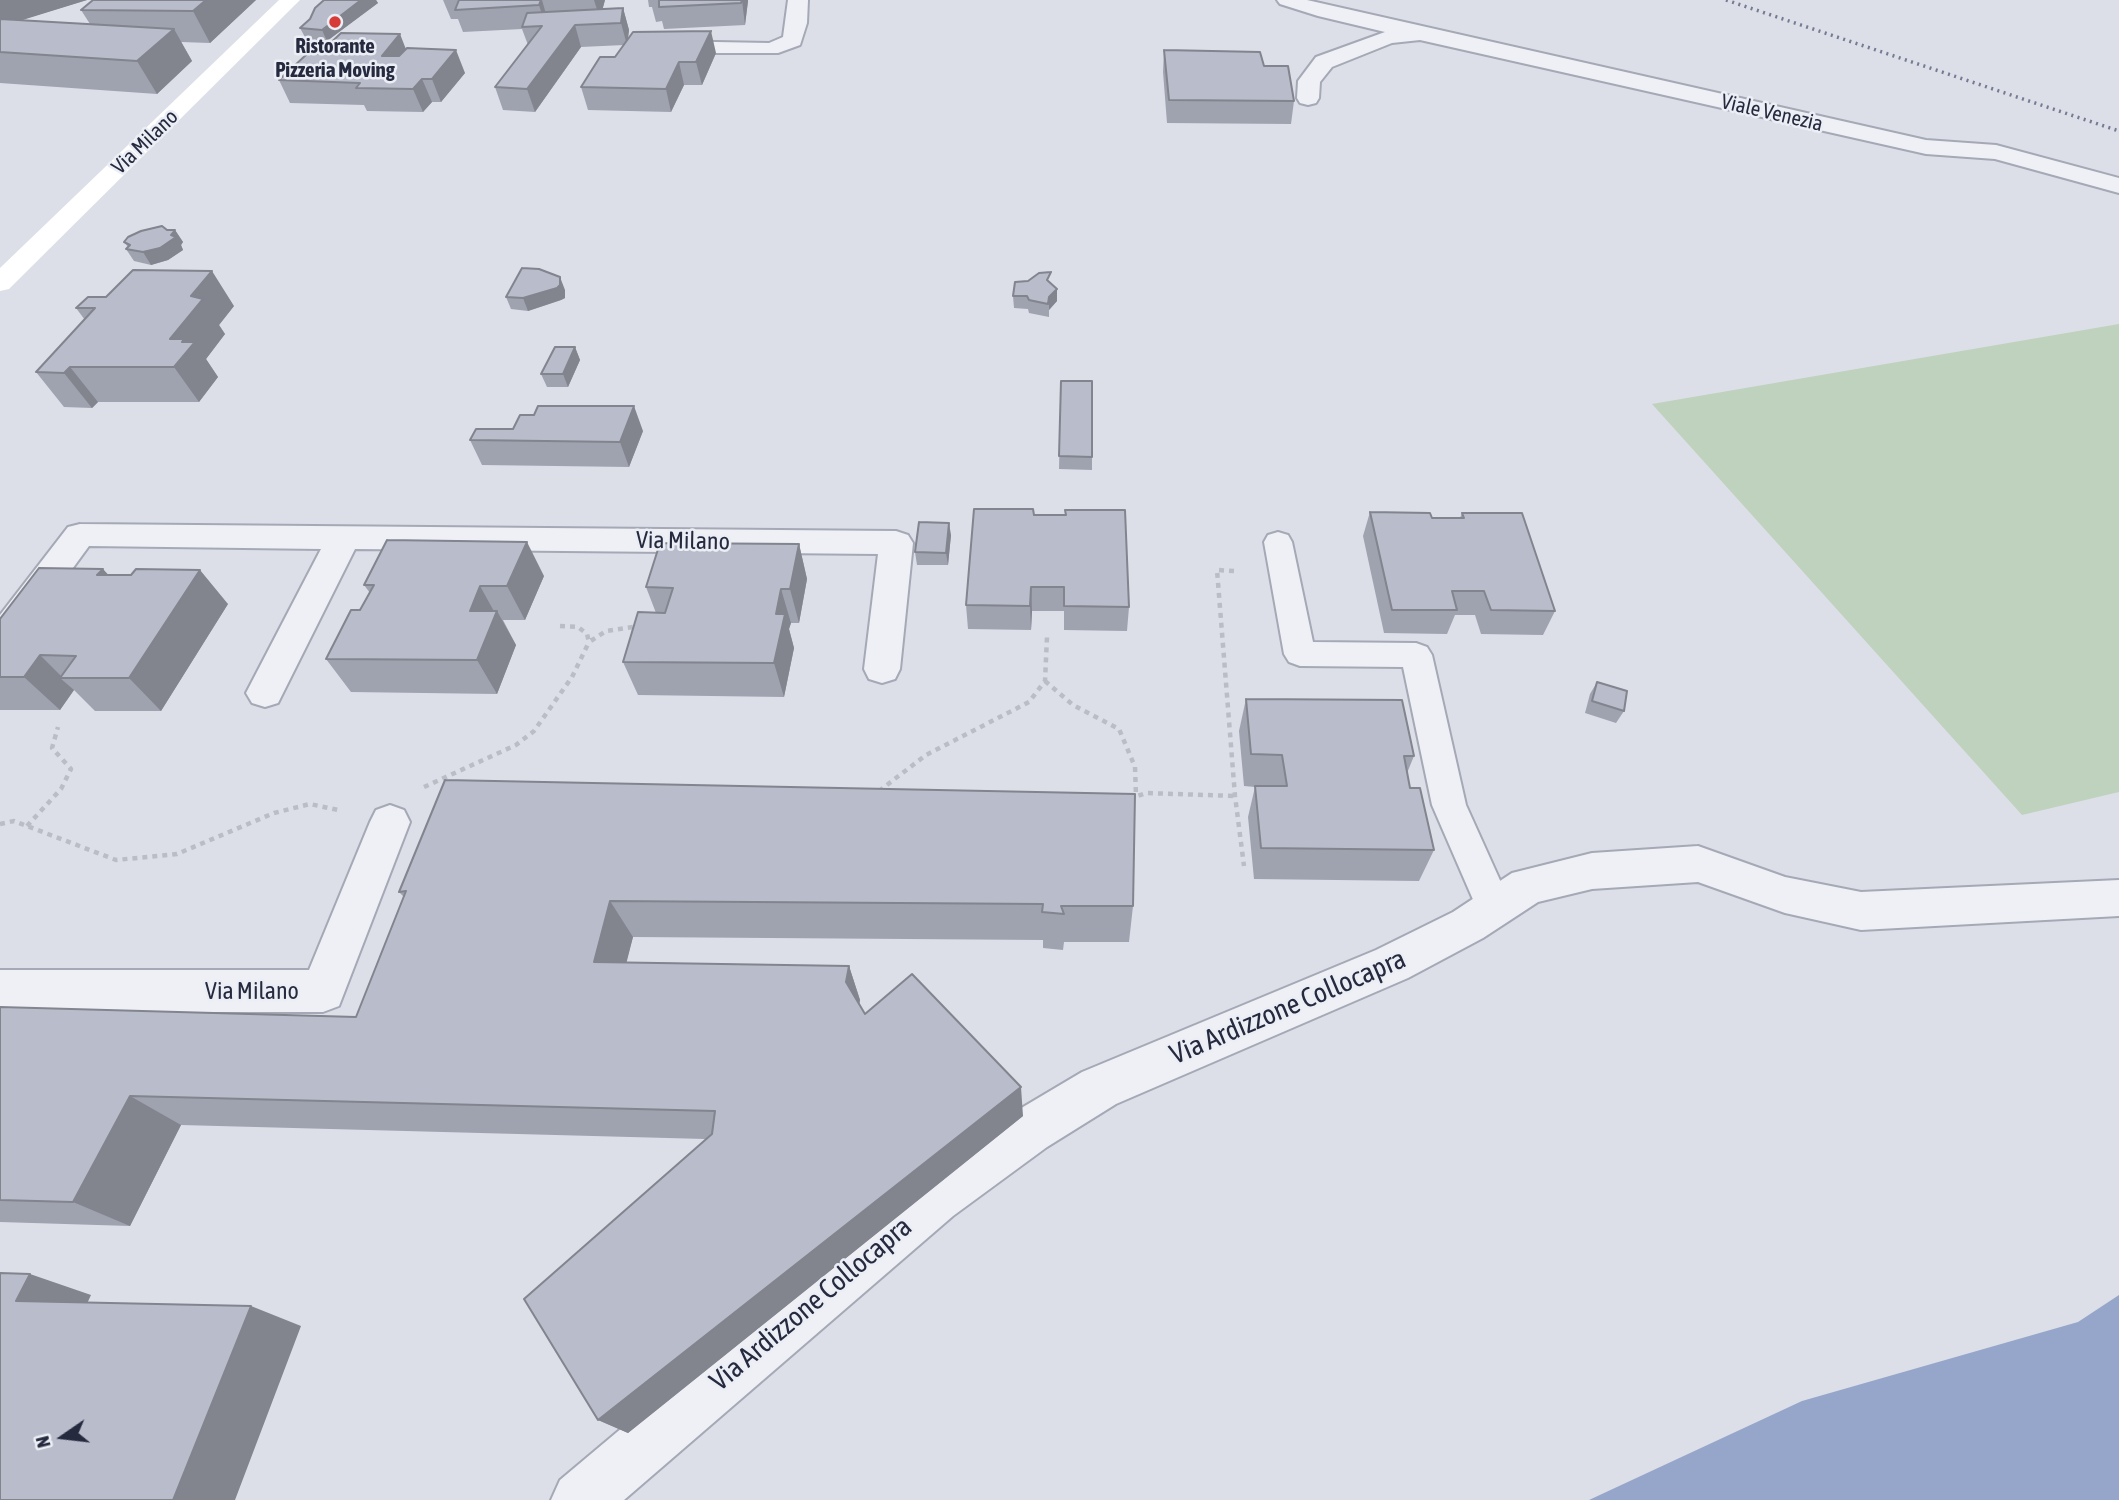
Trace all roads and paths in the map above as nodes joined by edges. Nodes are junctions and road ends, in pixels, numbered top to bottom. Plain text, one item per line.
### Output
1 (290, 0) edge
2 (798, 0) edge
3 (1287, 0) edge
4 (1425, 35) junction
5 (640, 47) edge
6 (1308, 98) dead end
7 (2119, 186) edge
8 (0, 283) edge
9 (344, 537) junction
10 (1281, 557) joint
11 (560, 626) dead end
12 (645, 626) edge
13 (1047, 637) dead end
14 (0, 641) edge
15 (589, 642) junction
16 (882, 669) dead end
17 (1045, 681) junction
18 (265, 693) dead end
19 (58, 727) dead end
20 (875, 794) edge
21 (1235, 796) junction
22 (1136, 797) junction
23 (1118, 804) edge
24 (390, 822) junction
25 (0, 824) edge
26 (27, 826) junction
27 (1244, 866) dead end
28 (2119, 898) edge
29 (1494, 907) junction
30 (0, 991) edge
31 (580, 1500) edge

1 - 8 main road, Via Milano
2 - 5 street
3 - 4 street, Viale Venezia
4 - 6 street, Viale Venezia
4 - 7 street, Viale Venezia
9 - 14 street, Via Milano
9 - 16 street, Via Milano
9 - 18 street
10 - 21 path
10 - 29 lane
11 - 15 path
12 - 15 path
13 - 17 path
15 - 24 path
17 - 20 path
17 - 22 path
19 - 26 path
21 - 22 path
21 - 27 path
22 - 23 path
24 - 26 path
24 - 30 street, Via Milano
25 - 26 path
28 - 29 street, Via Ardizzone Collocapra
29 - 31 street, Via Ardizzone Collocapra

